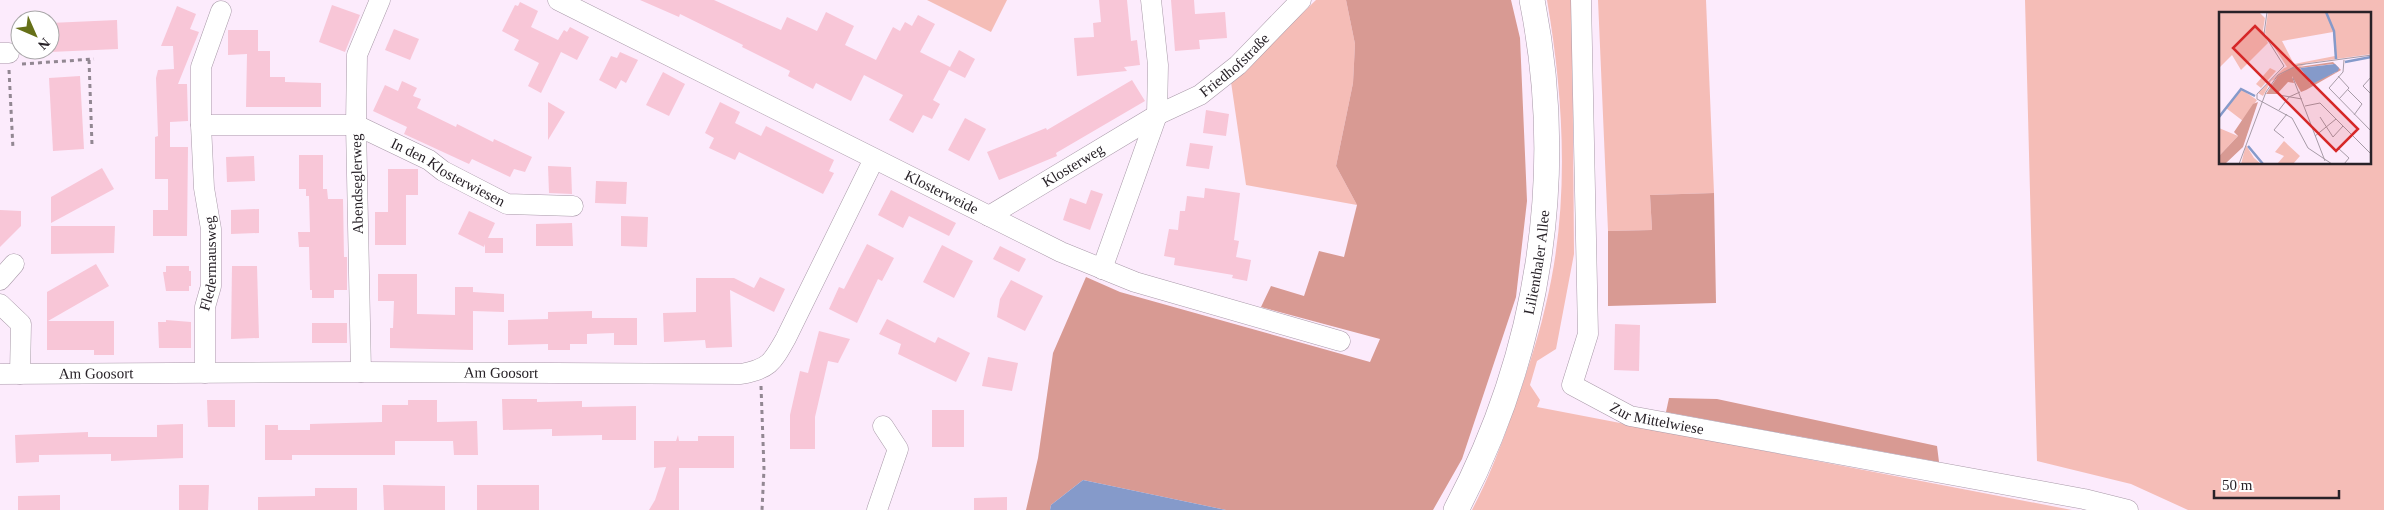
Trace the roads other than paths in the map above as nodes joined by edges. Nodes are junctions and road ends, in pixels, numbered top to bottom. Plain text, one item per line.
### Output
1 (380, 0) edge
2 (558, 0) edge
3 (1151, 0) edge
4 (1301, 0) edge
5 (1532, 0) edge
6 (1581, 0) edge
7 (221, 11) dead end
8 (1157, 115) junction
9 (201, 125) junction
10 (356, 125) junction
11 (874, 159) junction
12 (573, 206) dead end
13 (989, 216) junction
14 (14, 264) dead end
15 (1102, 269) junction
16 (0, 280) edge
17 (0, 304) edge
18 (1340, 341) dead end
19 (361, 372) junction
20 (204, 373) junction
21 (0, 374) edge
22 (20, 374) junction
23 (882, 426) dead end
24 (877, 510) edge
25 (1456, 510) edge
26 (2128, 510) edge

1 - 10 street, Abendseglerweg
2 - 11 street, Klosterweide
3 - 8 street
4 - 8 street, Friedhofstraße
5 - 25 main road, Lilienthaler Allee
6 - 26 street, Zur Mittelwiese
7 - 9 street, Fledermausweg
8 - 13 street, Klosterweg
8 - 15 street
9 - 10 street
9 - 20 street, Fledermausweg
10 - 12 street, In den Klosterwiesen
10 - 19 street, Abendseglerweg
11 - 13 street, Klosterweide
11 - 19 street, Am Goosort
13 - 15 street, Klosterweide
14 - 16 street
15 - 18 street, Klosterweide
17 - 22 street
19 - 20 street, Am Goosort
20 - 22 street, Am Goosort
21 - 22 street, Am Goosort
23 - 24 street

